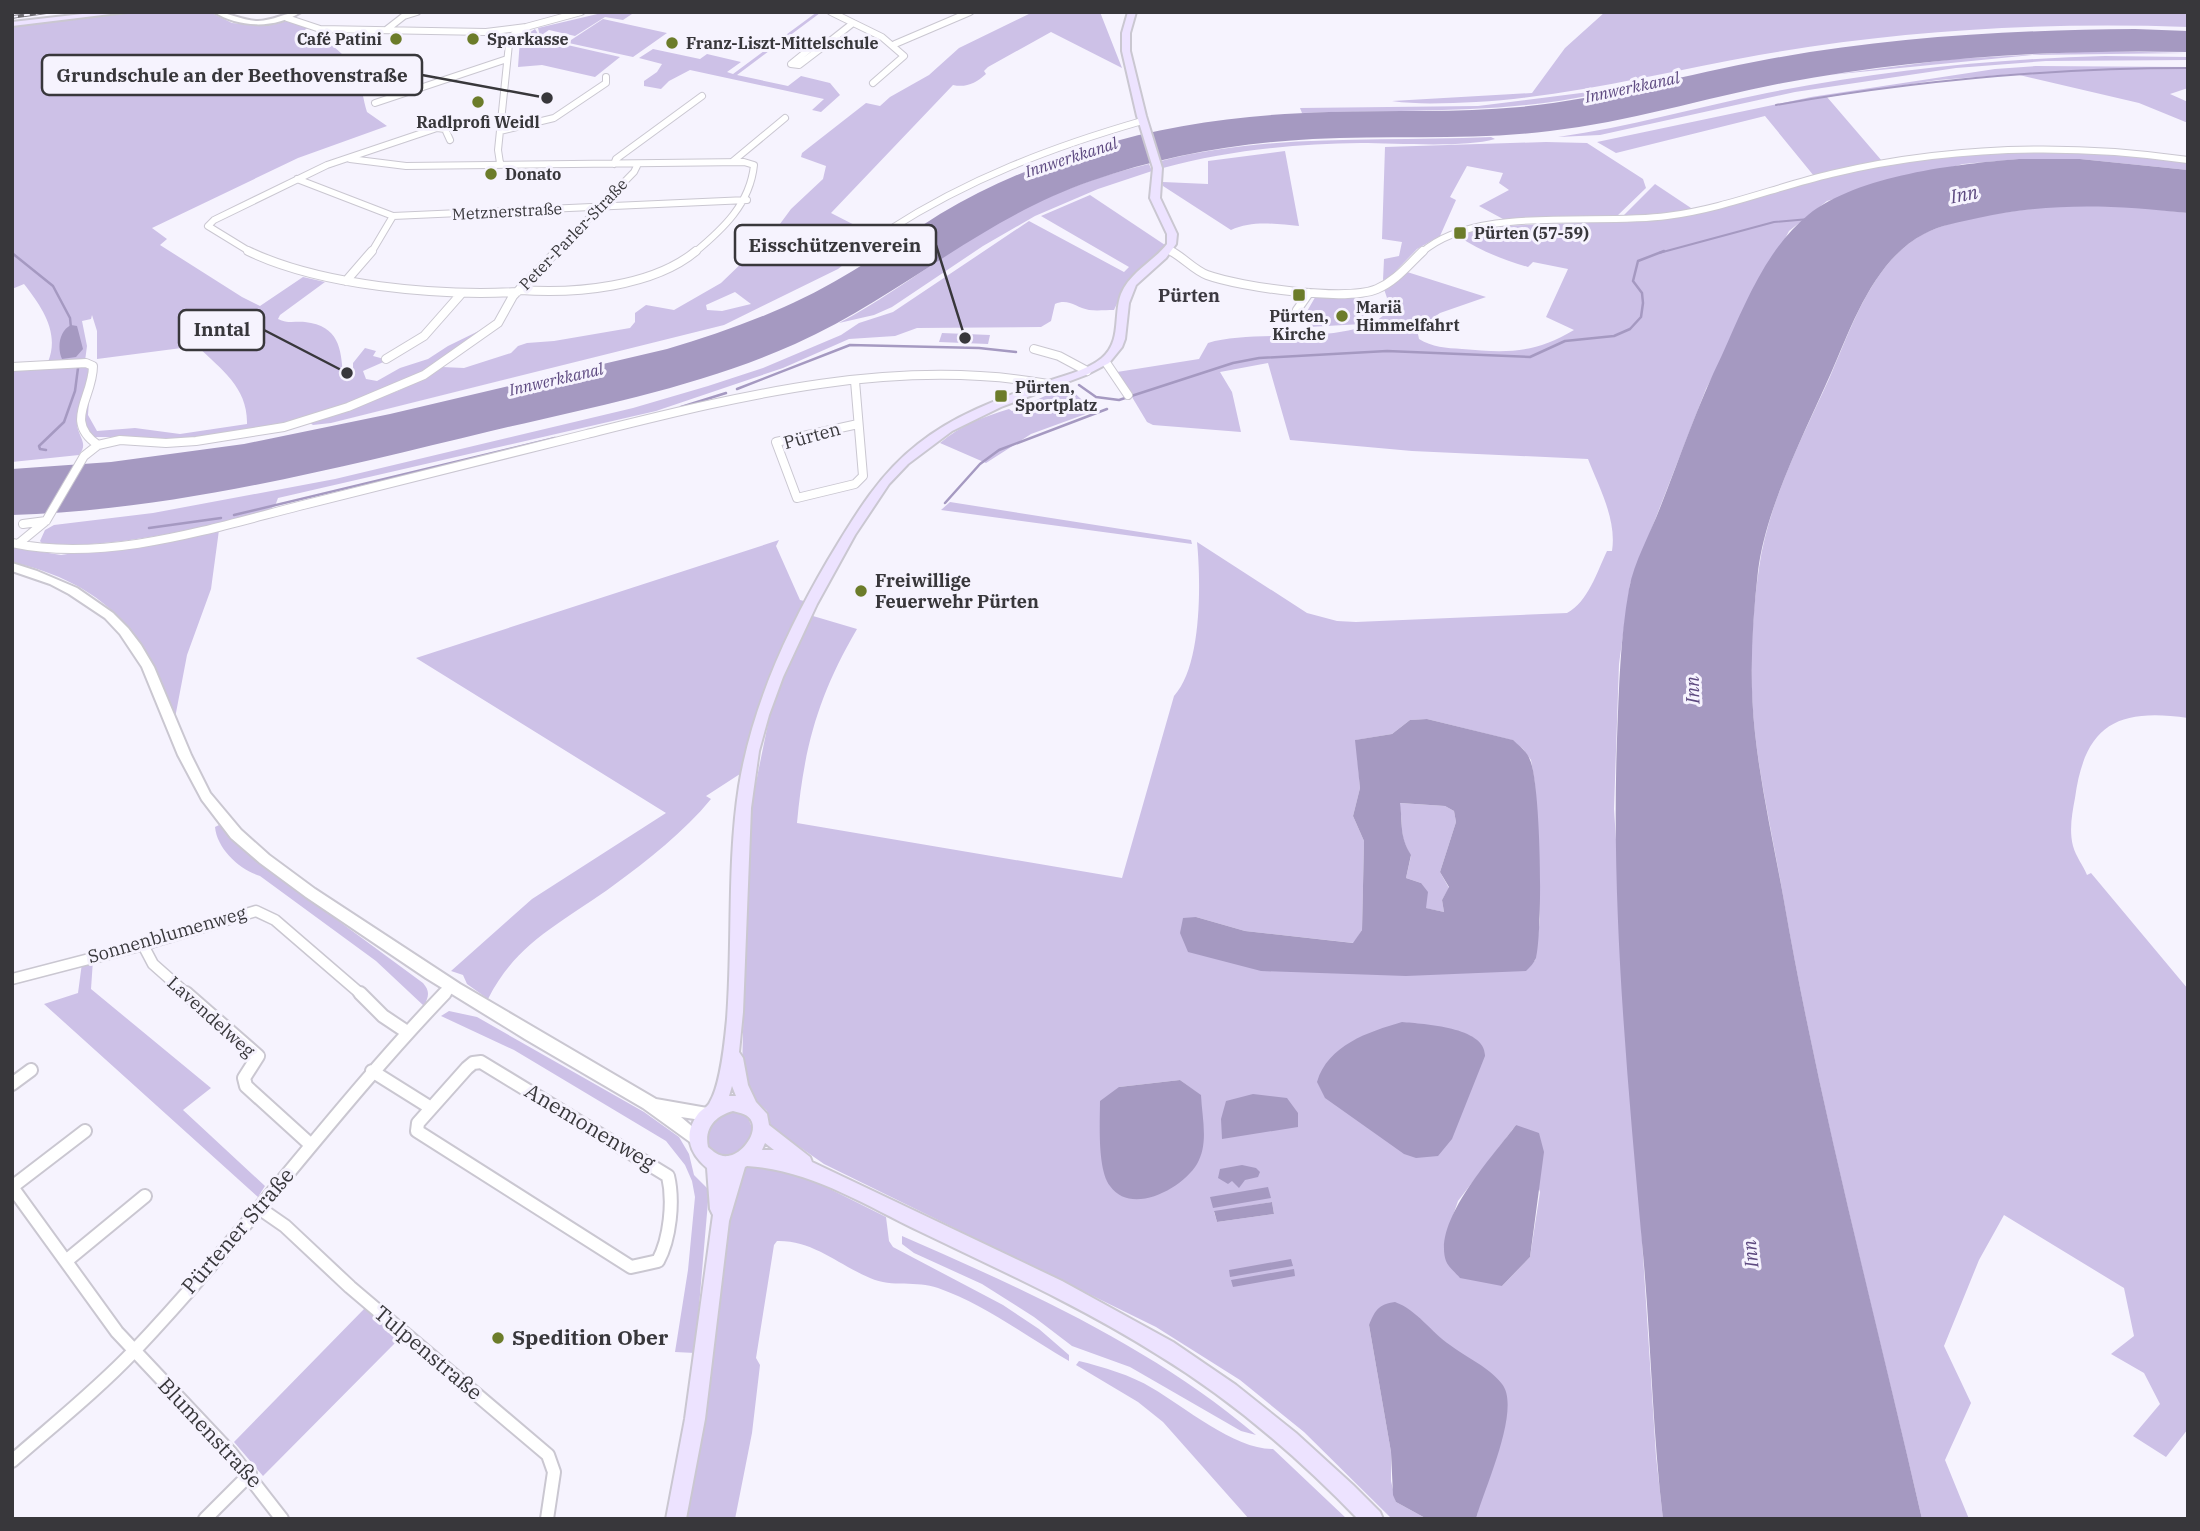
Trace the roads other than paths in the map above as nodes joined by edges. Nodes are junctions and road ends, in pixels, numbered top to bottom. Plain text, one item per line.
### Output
1 (123, 12) edge
2 (217, 12) edge
3 (298, 12) edge
4 (581, 12) edge
5 (831, 12) edge
6 (851, 12) edge
7 (970, 12) edge
8 (1132, 12) edge
9 (414, 13) edge
10 (225, 14) edge
11 (841, 17) junction
12 (287, 18) junction
13 (853, 23) junction
14 (12, 24) edge
15 (526, 27) junction
16 (386, 30) junction
17 (506, 30) junction
18 (510, 39) junction
19 (895, 44) junction
20 (820, 49) junction
21 (508, 59) junction
22 (606, 77) dead end
23 (873, 83) dead end
24 (702, 96) dead end
25 (375, 103) dead end
26 (785, 118) dead end
27 (1141, 123) junction
28 (500, 131) junction
29 (450, 140) dead end
30 (350, 159) junction
31 (2188, 160) edge
32 (732, 162) junction
33 (500, 163) junction
34 (614, 164) junction
35 (638, 164) junction
36 (297, 179) junction
37 (747, 200) junction
38 (598, 207) junction
39 (393, 216) junction
40 (889, 230) dead end
41 (1168, 250) junction
42 (346, 281) junction
43 (518, 291) junction
44 (1309, 293) junction
45 (461, 294) junction
46 (1297, 310) dead end
47 (1034, 349) dead end
48 (386, 359) dead end
49 (1105, 361) junction
50 (12, 367) edge
51 (1087, 371) junction
52 (855, 381) junction
53 (1048, 384) junction
54 (1128, 395) dead end
55 (858, 424) junction
56 (98, 445) junction
57 (48, 519) junction
58 (23, 524) dead end
59 (15, 543) edge
60 (12, 566) edge
61 (143, 945) junction
62 (12, 979) edge
63 (451, 988) junction
64 (407, 1032) junction
65 (734, 1050) junction
66 (31, 1070) dead end
67 (372, 1071) junction
68 (12, 1084) edge
69 (643, 1101) junction
70 (749, 1106) junction
71 (431, 1108) junction
72 (713, 1111) junction
73 (762, 1130) junction
74 (85, 1131) dead end
75 (697, 1140) junction
76 (311, 1145) junction
77 (742, 1159) junction
78 (715, 1163) junction
79 (820, 1173) junction
80 (12, 1187) edge
81 (145, 1196) dead end
82 (259, 1208) junction
83 (720, 1221) junction
84 (66, 1261) junction
85 (134, 1352) junction
86 (12, 1461) edge
87 (250, 1474) junction
88 (205, 1519) edge
89 (282, 1519) edge
90 (547, 1519) edge
91 (676, 1519) edge
92 (1373, 1519) edge

1 - 14 main road
2 - 10 street
3 - 12 street
4 - 15 street
5 - 11 street
6 - 11 street
7 - 19 street
8 - 27 main road
9 - 16 street
10 - 12 street
11 - 13 street
12 - 16 street
13 - 19 street
13 - 20 street
15 - 17 street
15 - 18 street
16 - 17 street
17 - 18 street
18 - 21 street
19 - 23 street
20 - 20 street
21 - 25 street
21 - 28 street
22 - 28 street
24 - 34 street
26 - 32 street
27 - 40 street
27 - 41 main road
28 - 33 street
29 - 30 street
30 - 33 street
30 - 36 street
31 - 44 street
32 - 35 street
32 - 37 street
33 - 34 street
34 - 35 street
35 - 38 street, Peter-Parler-Straße
36 - 39 street
36 - 42 street
37 - 38 street, Metznerstraße
37 - 43 street
38 - 39 street, Metznerstraße
38 - 43 street, Peter-Parler-Straße
39 - 42 street
41 - 44 street
41 - 49 main road
42 - 45 street
43 - 45 street
43 - 56 street, Peter-Parler-Straße
44 - 46 street
45 - 48 street
47 - 51 street
49 - 51 main road
49 - 54 street
50 - 56 street
51 - 53 main road
52 - 53 street
52 - 55 street, Pürten
52 - 59 street
53 - 65 main road
55 - 55 street, Pürten
56 - 57 street
57 - 58 street
57 - 59 street
60 - 63 street
61 - 62 street, Sonnenblumenweg
61 - 64 street, Sonnenblumenweg
61 - 76 street, Lavendelweg
63 - 64 street, Pürtener Straße
63 - 69 street
64 - 67 street, Pürtener Straße
65 - 70 main road
65 - 72 main road
66 - 68 street
67 - 71 street
67 - 76 street, Pürtener Straße
69 - 72 street
69 - 75 street
70 - 72 main road
70 - 73 main road
71 - 71 street, Anemonenweg
72 - 75 main road
73 - 77 main road
73 - 79 main road
74 - 80 street
75 - 78 main road
76 - 82 street, Pürtener Straße
77 - 78 main road
77 - 79 main road
77 - 83 main road
78 - 83 main road
79 - 92 main road
80 - 84 street, Blumenstraße
81 - 84 street
82 - 85 street, Pürtener Straße
82 - 90 street, Tulpenstraße
83 - 91 main road
84 - 85 street, Blumenstraße
85 - 86 street, Pürtener Straße
85 - 87 street, Blumenstraße
87 - 88 street
87 - 89 street, Blumenstraße

